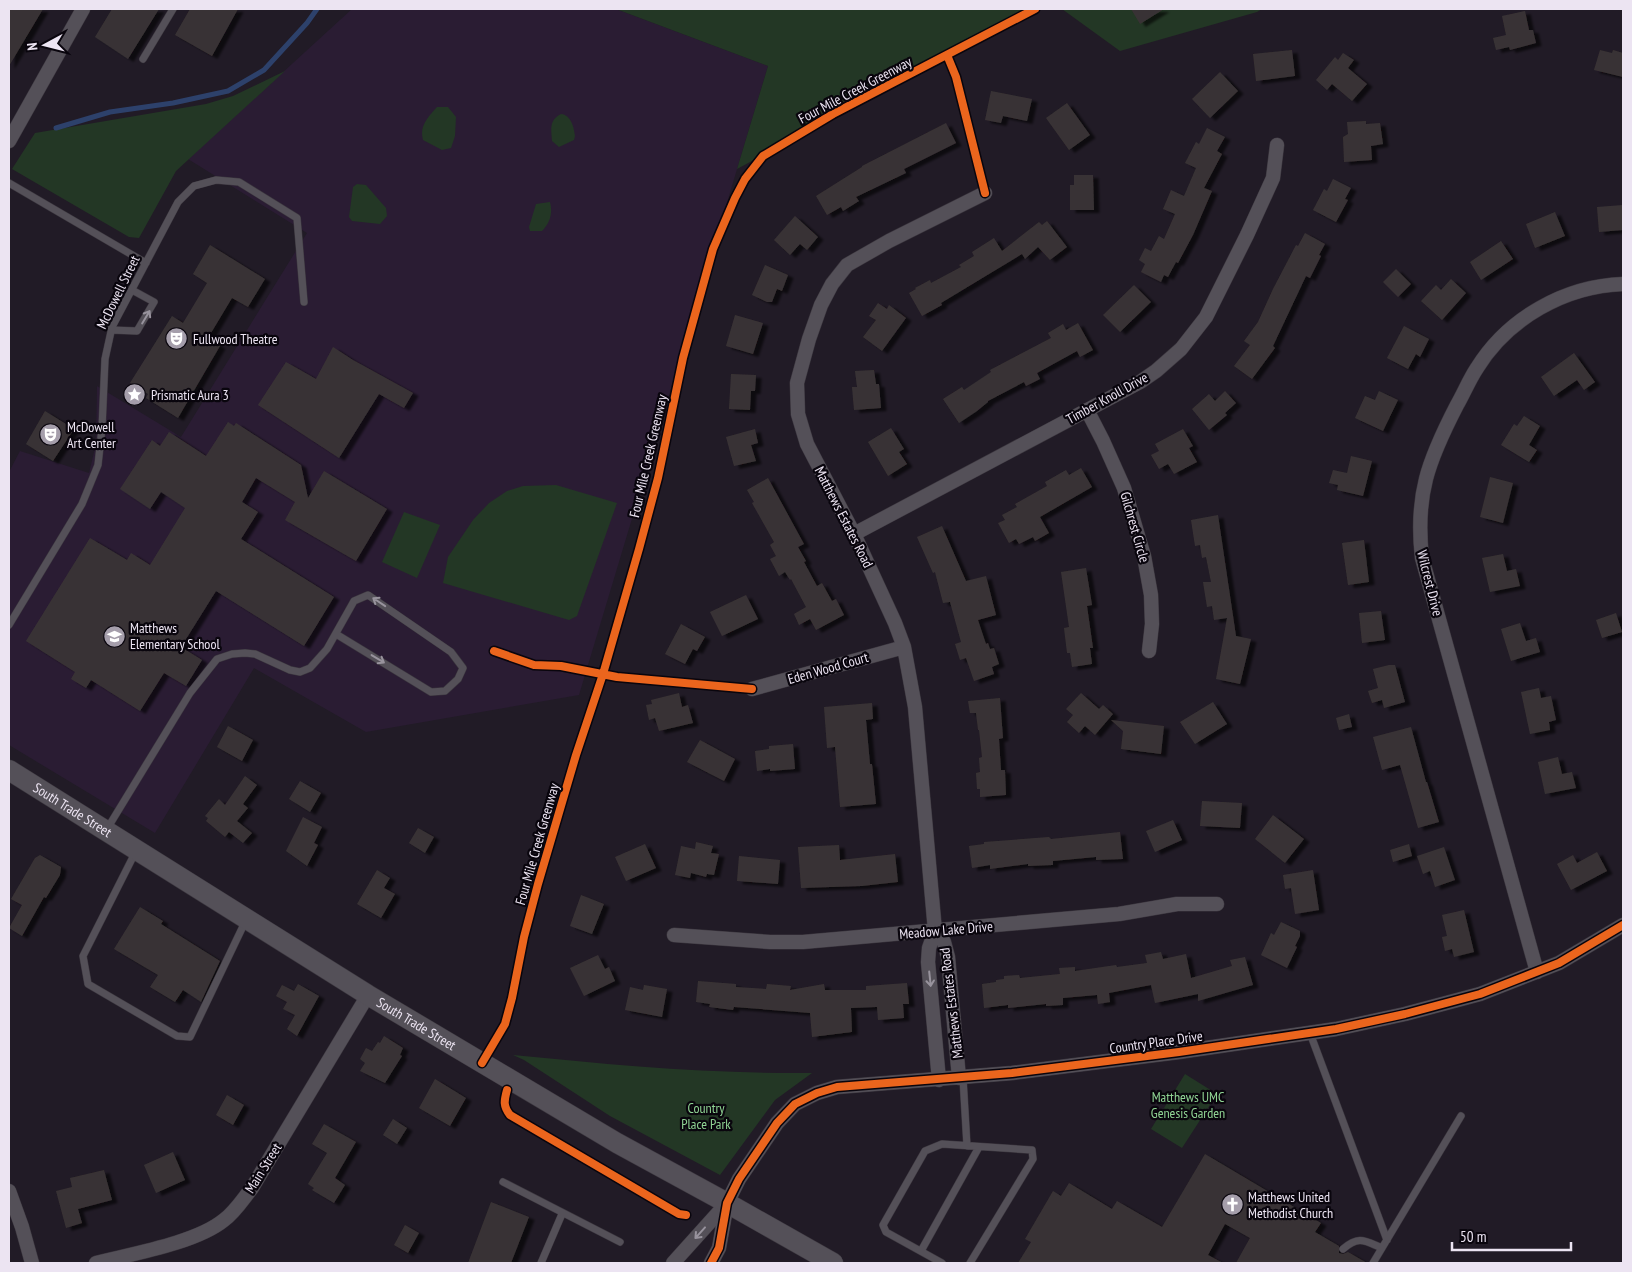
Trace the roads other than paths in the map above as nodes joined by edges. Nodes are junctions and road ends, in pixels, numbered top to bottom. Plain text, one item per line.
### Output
1 (83, 9) edge
2 (173, 9) edge
3 (143, 59) dead end
4 (10, 138) edge
5 (1277, 145) dead end
6 (9, 183) edge
7 (985, 193) dead end
8 (146, 263) junction
9 (1623, 284) edge
10 (132, 290) junction
11 (304, 302) dead end
12 (111, 330) junction
13 (1087, 410) junction
14 (854, 534) junction
15 (9, 625) edge
16 (336, 634) junction
17 (904, 647) junction
18 (1149, 651) dead end
19 (752, 689) dead end
20 (9, 770) edge
21 (106, 831) junction
22 (137, 850) junction
23 (1217, 904) dead end
24 (246, 920) junction
25 (1623, 925) edge
26 (935, 931) junction
27 (674, 935) dead end
28 (1537, 972) junction
29 (368, 995) junction
30 (1310, 1033) junction
31 (961, 1078) junction
32 (939, 1080) junction
33 (1461, 1116) dead end
34 (967, 1146) junction
35 (979, 1147) junction
36 (503, 1182) dead end
37 (9, 1191) edge
38 (727, 1203) junction
39 (562, 1214) junction
40 (1387, 1240) junction
41 (620, 1242) dead end
42 (1382, 1248) junction
43 (1343, 1249) dead end
44 (921, 1251) junction
45 (32, 1263) edge
46 (96, 1263) edge
47 (541, 1263) edge
48 (673, 1263) edge
49 (711, 1263) edge
50 (833, 1263) edge
51 (942, 1263) edge
52 (970, 1263) edge
53 (1373, 1263) edge

1 - 4 street
2 - 3 lane
5 - 13 street, Timber Knoll Drive
6 - 8 lane
7 - 14 street, Matthews Estates Road
8 - 10 lane, McDowell Street
8 - 11 lane, McDowell Street
9 - 28 street, Wilcrest Drive
10 - 12 lane, McDowell Street
12 -> 10 lane
12 - 15 lane, McDowell Street
13 - 14 street, Timber Knoll Drive
13 - 18 street, Gilchrest Circle
14 - 17 street, Matthews Estates Road
16 -> 16 lane
16 - 21 lane
17 - 19 street, Eden Wood Court
17 - 26 street, Matthews Estates Road
20 - 21 main road, South Trade Street
21 - 22 main road, South Trade Street
22 - 24 main road, South Trade Street
22 - 24 lane
23 - 26 street, Meadow Lake Drive
24 - 29 main road, South Trade Street
25 - 28 street, Country Place Drive
26 - 27 street, Meadow Lake Drive
26 - 31 street, Matthews Estates Road
26 -> 32 street, Matthews Estates Road
28 - 30 street, Country Place Drive
29 - 38 main road, South Trade Street
29 - 46 street, Main Street
30 - 31 street, Country Place Drive
30 - 40 lane
31 - 32 street, Country Place Drive
31 - 34 lane
32 - 38 street, Country Place Drive
33 - 40 lane
34 - 35 lane
34 - 44 lane
35 - 44 lane
35 - 52 lane
36 - 39 lane
37 - 45 street
38 -> 48 street
38 - 49 street
38 - 50 main road, South Trade Street
39 - 41 lane
39 - 47 lane
40 - 42 lane
42 - 43 lane
42 - 53 lane
44 - 51 lane

